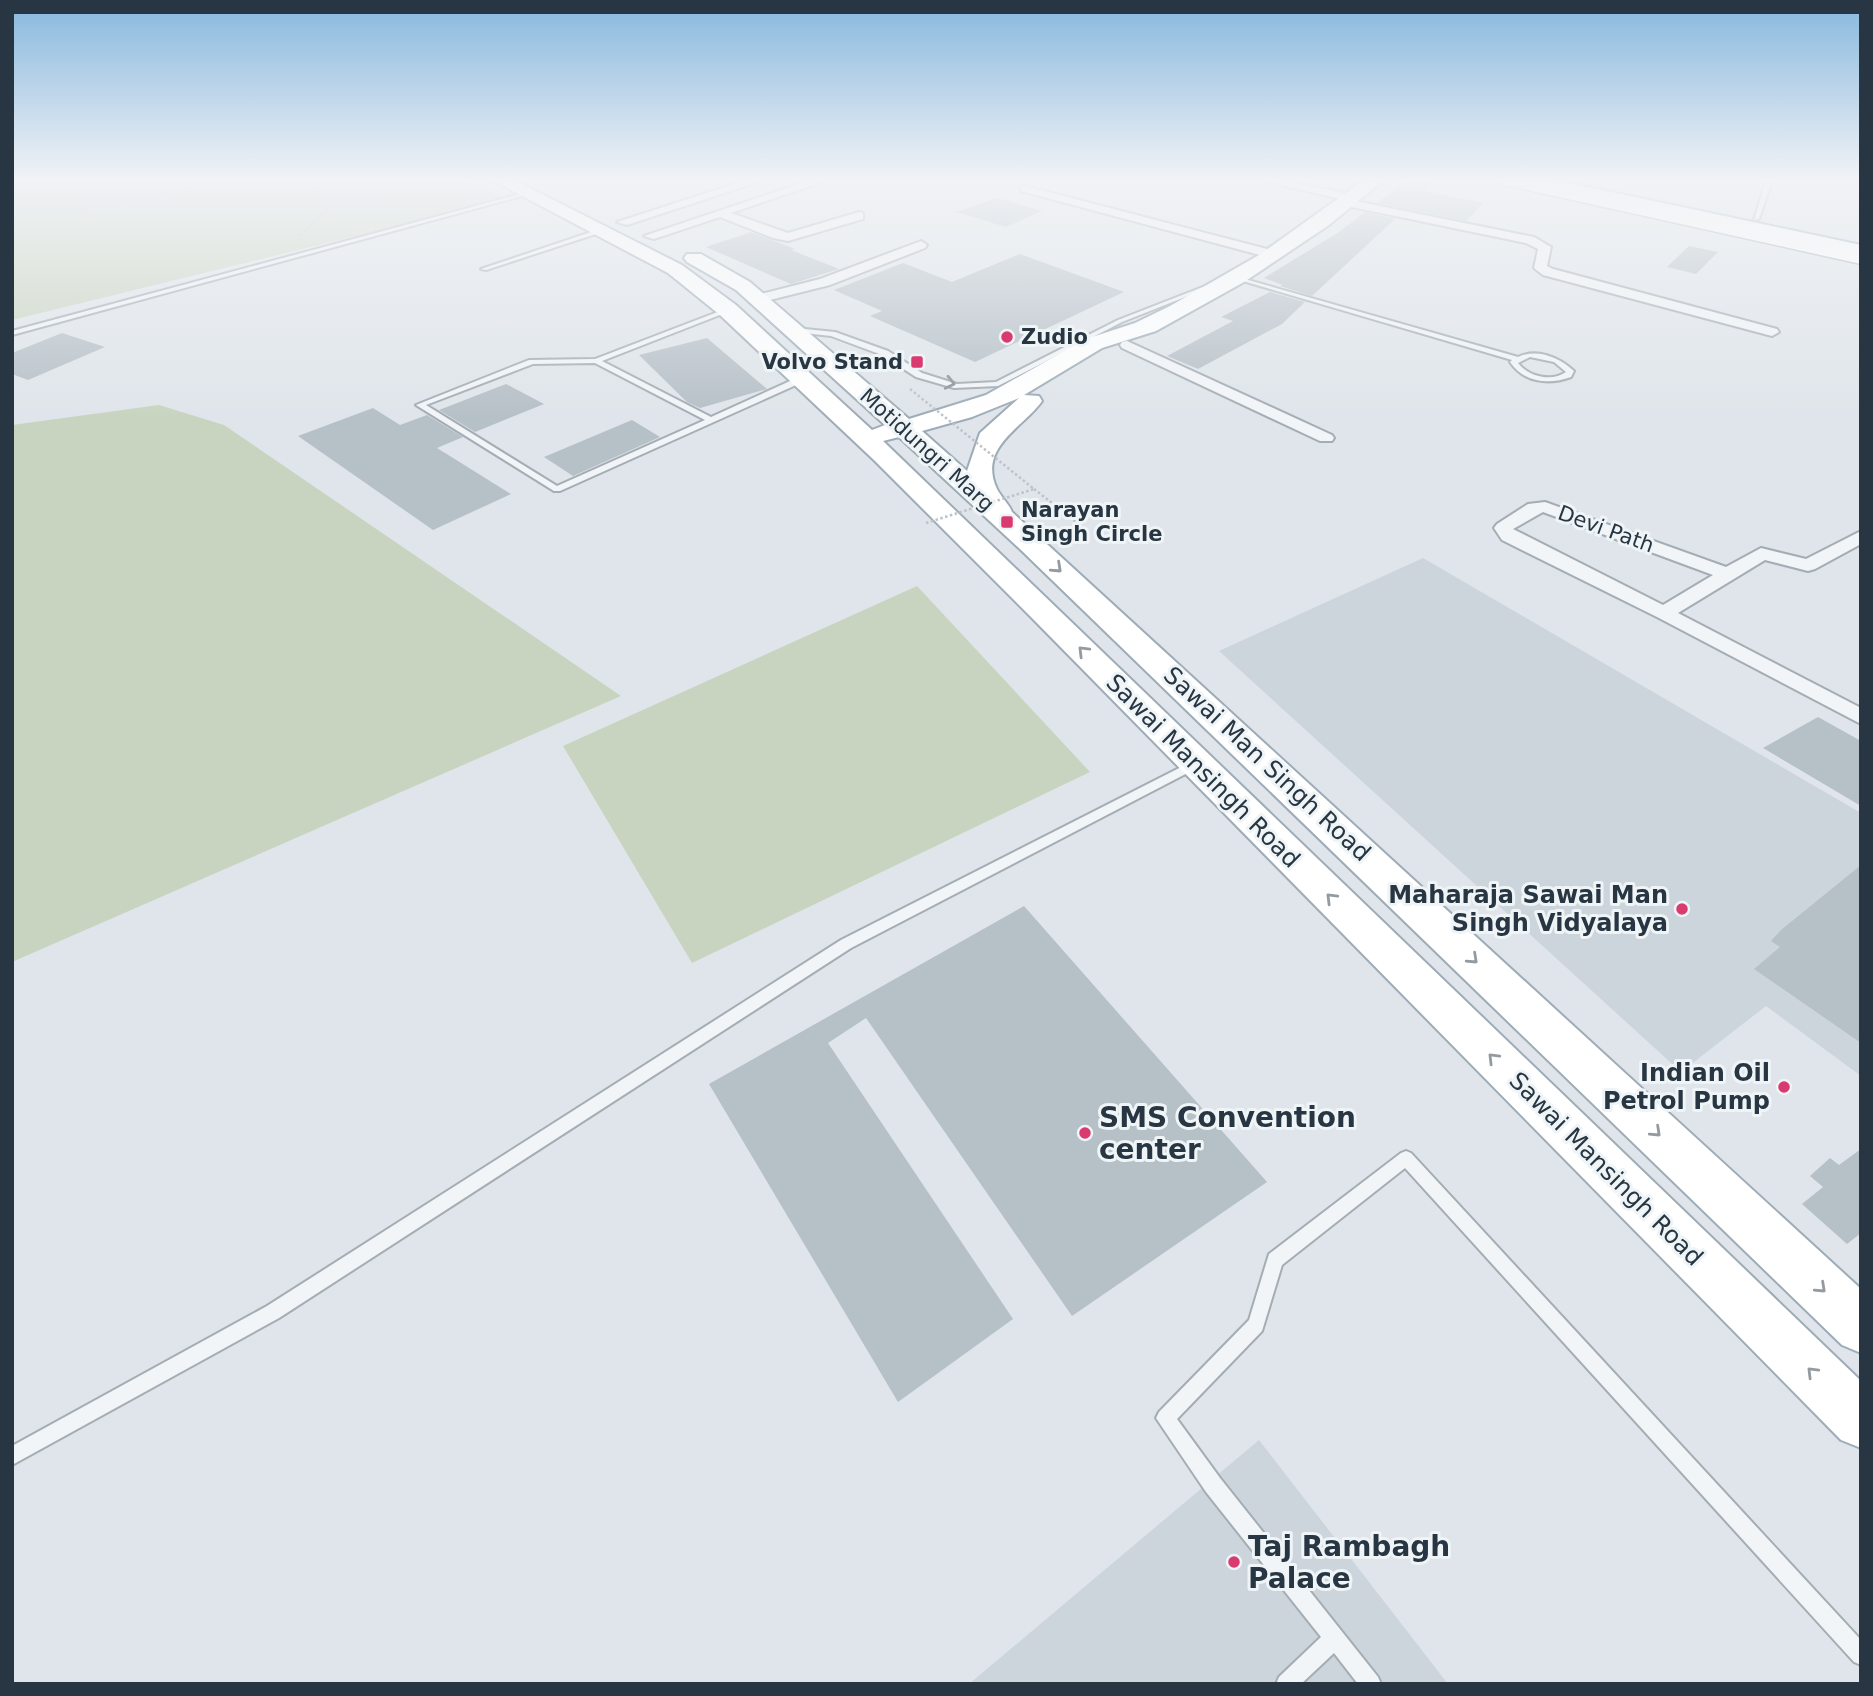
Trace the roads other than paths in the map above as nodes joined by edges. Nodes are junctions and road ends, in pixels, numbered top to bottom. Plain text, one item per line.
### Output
1 (272, 259) edge
2 (514, 259) edge
3 (662, 259) edge
4 (694, 259) edge
5 (884, 259) edge
6 (1263, 259) edge
7 (1540, 259) edge
8 (485, 269) dead end
9 (1236, 277) junction
10 (758, 299) junction
11 (727, 310) junction
12 (1145, 328) junction
13 (795, 330) junction
14 (1772, 332) dead end
15 (12, 333) edge
16 (1127, 345) junction
17 (1516, 359) junction
18 (596, 362) junction
19 (843, 377) junction
20 (802, 379) junction
21 (1020, 397) junction
22 (711, 420) junction
23 (1326, 438) dead end
24 (893, 441) junction
25 (1007, 522) junction
26 (1861, 536) edge
27 (1728, 574) junction
28 (1664, 613) junction
29 (1861, 717) edge
30 (1196, 764) junction
31 (1861, 1326) edge
32 (1861, 1420) edge
33 (12, 1456) edge
34 (1335, 1638) junction
35 (1861, 1655) edge
36 (1286, 1684) edge
37 (1371, 1684) edge

1 - 15 lane
2 - 8 lane
3 - 11 main road, Sawai Mansingh Road
4 - 10 main road, Motidungri Marg
5 - 10 street
6 - 9 main road
7 - 14 street
9 - 12 main road
13 -> 9 lane
9 - 17 lane
10 - 13 main road, Motidungri Marg
11 - 18 lane
11 - 20 main road, Sawai Mansingh Road
12 - 16 main road
12 - 21 main road
13 - 19 main road, Motidungri Marg
16 - 21 main road
16 - 23 street
17 - 17 lane
18 - 22 lane
18 - 22 lane
19 - 21 main road
19 - 24 main road, Motidungri Marg
20 - 22 lane
20 - 24 main road, Sawai Mansingh Road
21 - 24 main road
21 - 25 main road
24 - 25 main road, Motidungri Marg
30 -> 24 main road, Sawai Mansingh Road
25 -> 31 main road, Sawai Man Singh Road
26 - 27 street
27 - 28 street
27 - 28 street, Devi Path
28 - 29 street, Devi Path
32 -> 30 main road, Sawai Mansingh Road
30 - 33 lane
34 - 35 lane
34 - 36 lane
34 - 37 lane

